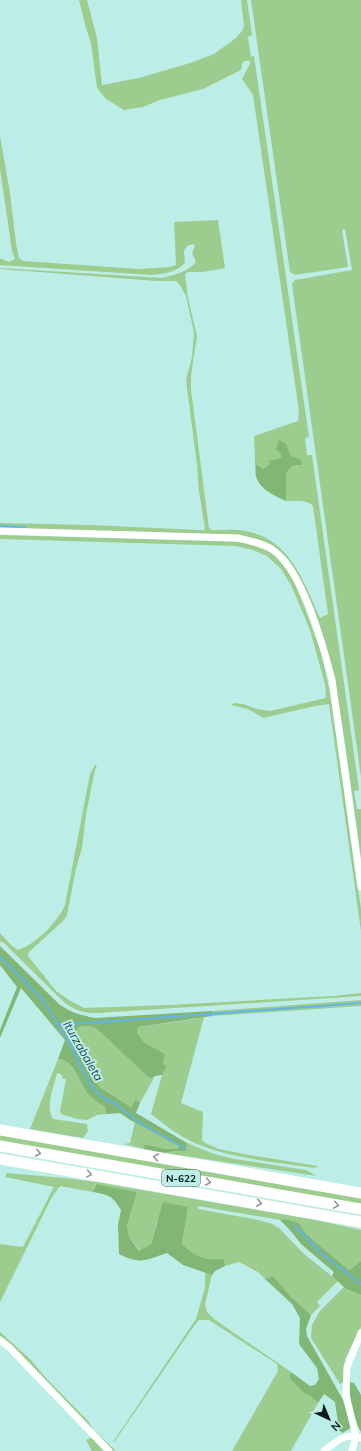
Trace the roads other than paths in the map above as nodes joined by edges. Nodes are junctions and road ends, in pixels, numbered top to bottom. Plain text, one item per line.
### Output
1 (0, 531) edge
2 (361, 887) edge
3 (0, 1130) edge
4 (0, 1146) edge
5 (0, 1158) edge
6 (361, 1193) edge
7 (361, 1209) edge
8 (361, 1222) edge
9 (361, 1333) edge
10 (0, 1340) edge
11 (358, 1437) edge
12 (109, 1451) edge
13 (324, 1451) edge
14 (352, 1451) edge

1 - 2 street
6 -> 3 highway, N-622
4 -> 7 highway, N-622
5 -> 8 highway
9 - 11 street
10 - 12 street
11 - 13 street
11 - 14 street

